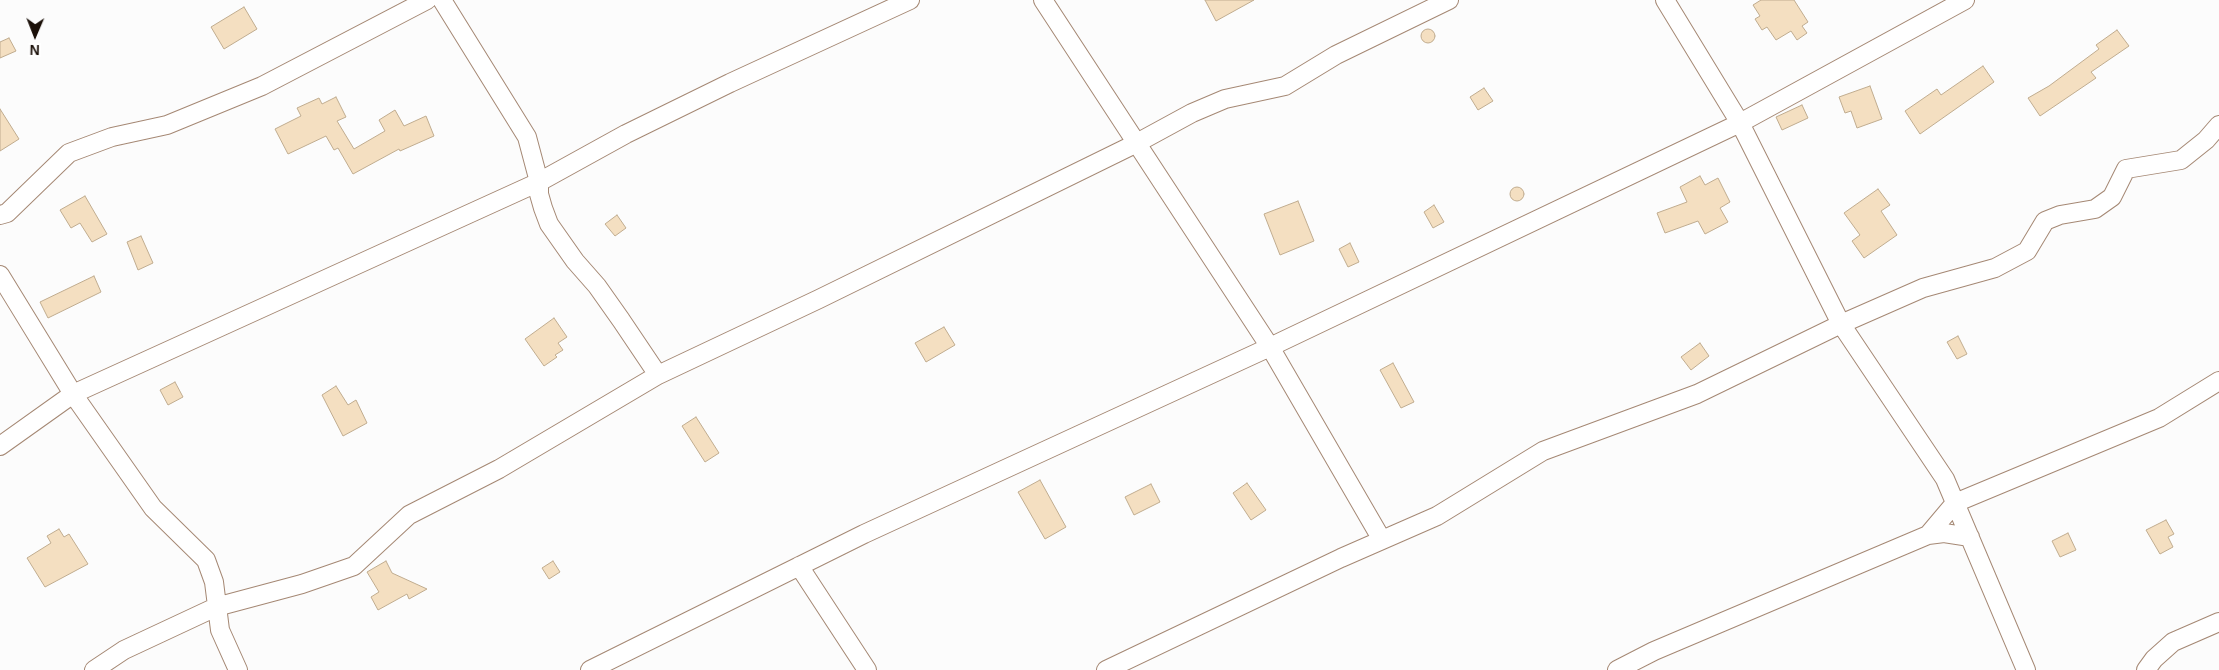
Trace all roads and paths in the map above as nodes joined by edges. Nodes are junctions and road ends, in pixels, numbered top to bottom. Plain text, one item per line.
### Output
1 (427, 0) edge
2 (442, 0) edge
3 (910, 0) edge
4 (1043, 0) edge
5 (1449, 0) edge
6 (1665, 0) edge
7 (1964, 0) edge
8 (1740, 124) junction
9 (2219, 125) edge
10 (1135, 144) junction
11 (539, 182) junction
12 (0, 215) edge
13 (0, 275) edge
14 (1841, 324) junction
15 (1270, 347) junction
16 (658, 375) junction
17 (2219, 381) edge
18 (73, 394) junction
19 (0, 446) edge
20 (1955, 503) junction
21 (1928, 535) junction
22 (1970, 537) junction
23 (1382, 540) junction
24 (799, 566) junction
25 (216, 606) junction
26 (2219, 622) edge
27 (94, 670) edge
28 (238, 670) edge
29 (590, 670) edge
30 (867, 670) edge
31 (1106, 670) edge
32 (1617, 670) edge
33 (2026, 670) edge
34 (2146, 670) edge

1 - 12 street
2 - 11 street
3 - 11 street
4 - 10 street
5 - 10 street
6 - 8 street
7 - 8 street
8 - 14 street
8 - 15 street
9 - 14 street
10 - 15 street
10 - 16 street
11 - 16 street
11 - 18 street
13 - 18 street
14 - 20 street
14 - 23 street
15 - 23 street
15 - 24 street
16 - 25 street
17 - 20 street
18 - 19 street
18 - 25 street
20 - 21 street
20 - 22 street
21 - 22 street
21 - 32 street
22 - 33 street
23 - 31 street
24 - 29 street
24 - 30 street
25 - 27 street
25 - 28 street
26 - 34 street

